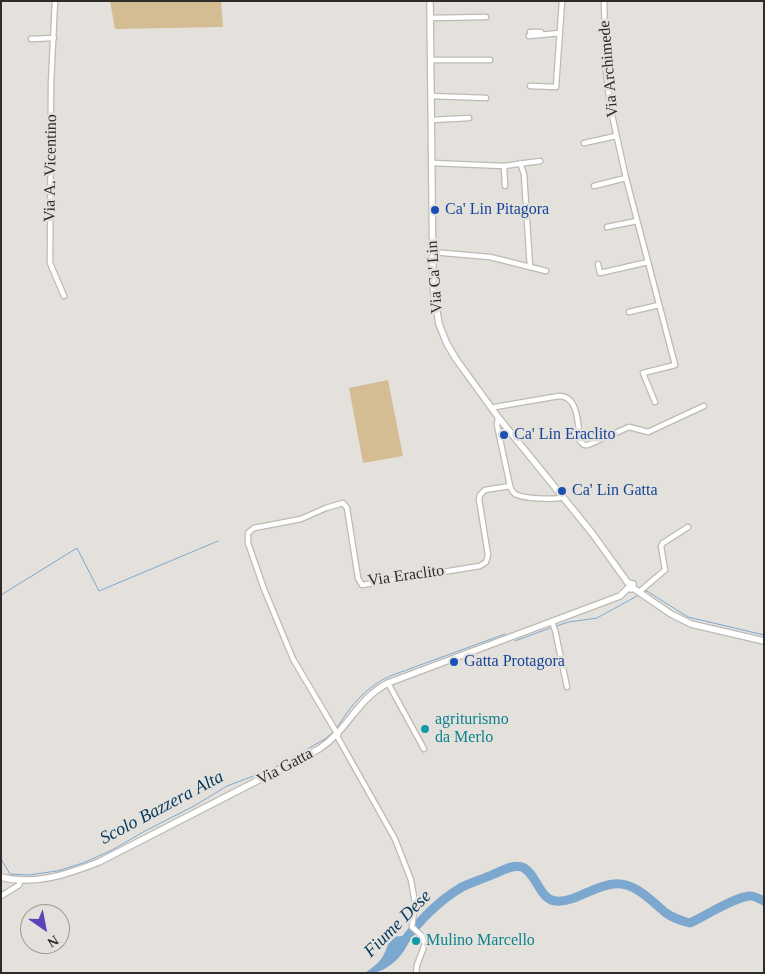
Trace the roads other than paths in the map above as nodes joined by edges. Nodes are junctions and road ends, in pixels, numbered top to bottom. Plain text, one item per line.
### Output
1 (55, 1) edge
2 (430, 1) edge
3 (562, 1) edge
4 (604, 1) edge
5 (486, 17) dead end
6 (430, 18) junction
7 (560, 33) junction
8 (530, 34) dead end
9 (31, 38) dead end
10 (54, 38) junction
11 (431, 60) junction
12 (490, 60) dead end
13 (530, 86) dead end
14 (431, 96) junction
15 (486, 98) dead end
16 (469, 118) dead end
17 (431, 120) junction
18 (616, 136) junction
19 (584, 143) dead end
20 (540, 161) dead end
21 (432, 163) junction
22 (520, 163) junction
23 (504, 166) junction
24 (626, 178) junction
25 (505, 186) dead end
26 (594, 186) dead end
27 (637, 221) junction
28 (607, 227) dead end
29 (432, 252) junction
30 (648, 262) junction
31 (598, 264) dead end
32 (530, 267) junction
33 (546, 271) dead end
34 (64, 296) dead end
35 (659, 305) junction
36 (629, 312) dead end
37 (655, 402) dead end
38 (704, 406) dead end
39 (493, 410) junction
40 (498, 416) junction
41 (510, 486) junction
42 (563, 497) junction
43 (688, 527) dead end
44 (630, 586) junction
45 (639, 592) junction
46 (553, 625) junction
47 (764, 641) edge
48 (388, 683) junction
49 (567, 687) dead end
50 (337, 735) junction
51 (424, 749) dead end
52 (1, 877) edge
53 (20, 881) junction
54 (1, 896) edge
55 (416, 973) edge

1 - 10 street, Via A. Vicentino
2 - 6 street, Via Ca' Lin
3 - 7 street
4 - 18 street, Via Archimede
5 - 6 street
6 - 11 street, Via Ca' Lin
7 - 8 street
7 - 13 street
9 - 10 street
10 - 34 street, Via A. Vicentino
11 - 12 street
11 - 14 street, Via Ca' Lin
14 - 15 street
14 - 17 street, Via Ca' Lin
16 - 17 street
17 - 21 street, Via Ca' Lin
18 - 19 street, Via Archimede
18 - 24 street, Via Archimede
20 - 22 street
21 - 23 street
21 - 29 street, Via Ca' Lin
22 - 23 street
22 - 32 street
23 - 25 street
24 - 26 street
24 - 27 street, Via Archimede
27 - 28 street
27 - 30 street, Via Archimede
29 - 32 street
29 - 39 street, Via Ca' Lin
30 - 31 street
30 - 35 street, Via Archimede
32 - 33 street
35 - 36 street
35 - 37 street, Via Archimede
38 - 39 street
39 - 40 street, Via Ca' Lin
40 - 41 street
40 - 42 street, Via Ca' Lin
41 - 42 street
41 - 50 street, Via Eraclito
42 - 44 street, Via Ca' Lin
43 - 45 street
44 - 45 street, Via Ca' Lin
44 - 46 street, Via Gatta
45 - 47 street, Via Ca' Lin
46 - 48 street, Via Gatta
46 - 49 street
48 - 50 street, Via Gatta
48 - 51 street
50 - 53 street, Via Gatta
50 - 55 street
52 - 53 street, Via Gatta
53 - 54 street

